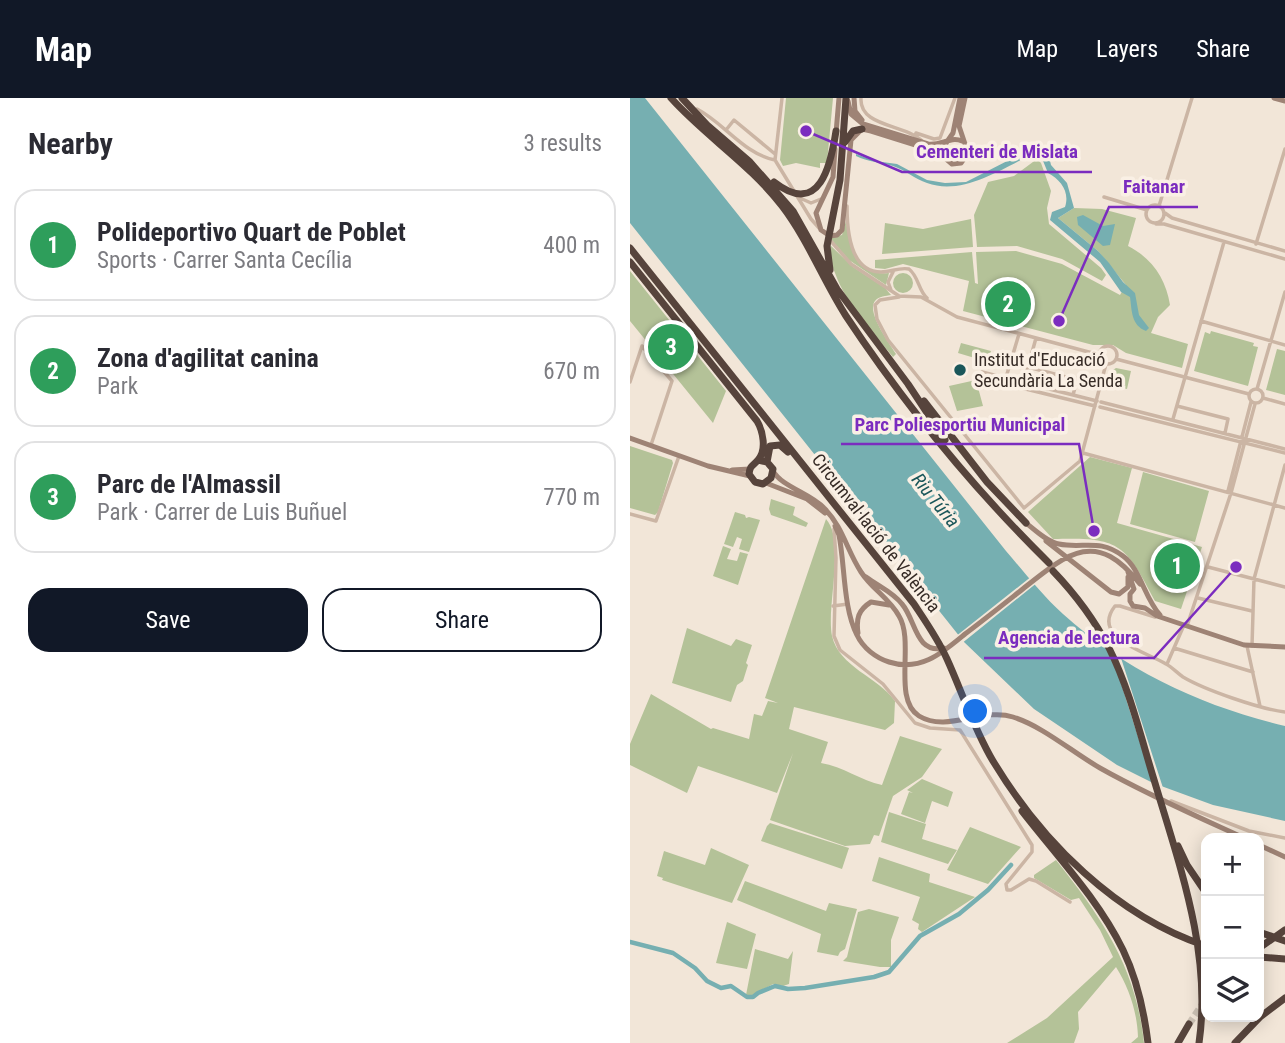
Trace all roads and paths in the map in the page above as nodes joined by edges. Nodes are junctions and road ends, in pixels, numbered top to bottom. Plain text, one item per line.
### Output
1 (671, 98) edge
2 (682, 98) edge
3 (782, 98) edge
4 (839, 98) edge
5 (847, 98) edge
6 (854, 98) edge
7 (861, 98) edge
8 (955, 98) edge
9 (963, 98) edge
10 (1192, 98) edge
11 (1274, 98) edge
12 (1285, 101) edge
13 (697, 109) dead end
14 (862, 129) junction
15 (880, 129) junction
16 (905, 130) junction
17 (726, 131) junction
18 (836, 131) junction
19 (943, 140) junction
20 (925, 143) junction
21 (967, 146) junction
22 (1285, 149) edge
23 (842, 153) junction
24 (775, 154) junction
25 (943, 157) junction
26 (775, 160) junction
27 (964, 160) junction
28 (750, 162) junction
29 (848, 176) junction
30 (796, 193) junction
31 (1104, 197) dead end
32 (822, 198) junction
33 (1159, 205) junction
34 (1147, 210) junction
35 (1165, 213) junction
36 (1156, 224) junction
37 (821, 230) junction
38 (1224, 242) junction
39 (1256, 244) junction
40 (630, 247) edge
41 (1285, 251) edge
42 (1285, 259) edge
43 (630, 260) edge
44 (895, 271) junction
45 (917, 281) junction
46 (891, 291) junction
47 (1285, 292) edge
48 (842, 296) junction
49 (905, 296) junction
50 (930, 301) junction
51 (676, 307) junction
52 (1201, 321) junction
53 (1018, 334) junction
54 (1036, 338) junction
55 (1270, 341) junction
56 (1285, 345) edge
57 (882, 349) junction
58 (1100, 355) junction
59 (1116, 359) junction
60 (1106, 364) junction
61 (1028, 367) junction
62 (632, 368) edge
63 (1185, 377) junction
64 (1006, 378) junction
65 (1077, 380) junction
66 (630, 382) edge
67 (1096, 382) dead end
68 (1024, 383) junction
69 (1004, 384) junction
70 (1257, 389) junction
71 (1249, 394) junction
72 (1073, 395) junction
73 (1263, 398) junction
74 (1253, 403) junction
75 (1098, 404) junction
76 (1285, 404) edge
77 (1177, 406) junction
78 (1172, 422) junction
79 (1225, 433) junction
80 (933, 434) junction
81 (630, 438) edge
82 (1243, 440) junction
83 (651, 445) junction
84 (1285, 451) edge
85 (1083, 453) junction
86 (679, 456) junction
87 (758, 460) junction
88 (767, 462) junction
89 (1285, 465) edge
90 (773, 471) junction
91 (750, 472) junction
92 (807, 472) junction
93 (766, 483) junction
94 (1229, 493) junction
95 (991, 503) junction
96 (1273, 505) junction
97 (1009, 507) junction
98 (1024, 508) junction
99 (1285, 508) edge
100 (630, 514) edge
101 (834, 523) junction
102 (1026, 523) junction
103 (1034, 529) junction
104 (1050, 567) junction
105 (1125, 567) junction
106 (1208, 567) junction
107 (861, 573) junction
108 (1254, 579) junction
109 (1142, 586) junction
110 (1285, 587) edge
111 (1133, 589) junction
112 (1198, 598) junction
113 (1149, 600) junction
114 (849, 604) junction
115 (833, 606) junction
116 (1131, 607) junction
117 (1141, 607) junction
118 (895, 608) junction
119 (1252, 611) junction
120 (1163, 618) junction
121 (1186, 626) junction
122 (1250, 646) junction
123 (1285, 647) edge
124 (866, 648) junction
125 (1174, 648) junction
126 (938, 652) junction
127 (1167, 664) junction
128 (1253, 672) junction
129 (1260, 706) junction
130 (1285, 712) edge
131 (993, 761) junction
132 (1151, 793) junction
133 (1165, 812) junction
134 (1234, 833) edge
135 (1285, 838) edge
136 (1264, 847) edge
137 (1285, 857) edge
138 (1201, 886) edge
139 (1070, 902) dead end
140 (1285, 930) edge
141 (1264, 935) edge
142 (1282, 941) edge
143 (1201, 944) edge
144 (1264, 945) edge
145 (1264, 957) edge
146 (1285, 959) edge
147 (1285, 998) edge
148 (1189, 1024) tunnel mouth
149 (1148, 1043) edge
150 (1178, 1043) edge
151 (1199, 1043) edge
152 (1235, 1043) edge

1 - 80 highway
2 - 28 highway
3 - 24 street
4 - 18 main road
5 - 15 main road
5 - 23 highway
6 - 15 main road
7 - 16 street
8 - 19 street
9 - 19 main road
9 - 21 main road
10 - 33 street
11 - 12 main road
13 - 17 street
14 - 23 highway
14 - 25 main road
14 - 29 main road
15 - 20 main road
16 - 19 street
16 - 20 street
17 - 24 street
17 - 26 street
18 - 30 highway
18 - 32 main road
19 - 20 main road
19 - 21 main road
19 - 25 main road
21 - 27 main road
21 - 27 street
22 - 39 street
23 - 48 highway
24 - 26 street
25 - 27 main road
26 - 30 street
28 - 30 highway
28 - 48 highway
29 - 37 main road
29 - 44 street
30 - 32 street
30 - 37 street
31 - 34 street
32 - 37 main road
33 - 34 street
33 - 35 street
34 - 36 street
35 - 36 street
35 - 39 street
36 - 38 street
37 - 46 street
38 - 42 street
38 - 52 street
39 - 41 street
40 - 51 highway, Circumval·lació de València
43 - 51 highway
43 - 87 highway
44 - 45 street
44 - 46 street
45 - 49 street
45 - 50 street
46 - 49 street
47 - 55 street
48 - 57 highway
49 - 50 street
49 - 98 street
50 - 53 street
51 - 92 highway, Circumval·lació de València
52 - 55 street
52 - 63 street
53 - 54 street
53 - 64 street
54 - 58 street
54 - 61 street
55 - 56 street
55 - 70 street
57 - 95 highway
57 - 97 highway
58 - 59 street
58 - 60 street
59 - 60 street
59 - 63 street
60 - 75 street
61 - 65 street
61 - 68 street
62 - 66 street
62 - 83 street
63 - 71 street
63 - 77 street
64 - 68 street
64 - 69 street
64 - 69 street
65 - 67 street
65 - 72 street
68 - 72 street
69 - 75 street
70 - 71 street
70 - 73 street
71 - 74 street
72 - 75 street
73 - 74 street
73 - 76 street
74 - 82 street
75 - 78 street
75 - 85 street
77 - 78 street
77 - 79 street
78 - 79 street
78 - 82 street
79 - 82 street
80 - 95 highway
80 - 104 highway
81 - 83 main road
82 - 84 street
82 - 94 street
83 - 86 main road
85 - 94 street
85 - 98 street
86 - 91 main road
86 - 100 street
87 - 88 highway
87 - 91 highway
88 - 90 highway
88 - 92 highway
89 - 96 street
90 - 93 highway
90 - 107 main road
91 - 93 highway
92 - 131 highway, Circumval·lació de València
93 - 101 main road
94 - 96 street
94 - 106 street
95 - 104 highway
96 - 99 street
96 - 108 street
97 - 98 street
97 - 102 highway
98 - 102 street
101 - 114 main road
101 - 115 street
102 - 103 main road
103 - 105 main road
103 - 109 main road
104 - 105 main road
104 - 126 main road
104 - 133 highway
105 - 109 main road
105 - 111 main road
106 - 108 street
106 - 112 street
107 - 118 main road
107 - 126 main road
108 - 110 street
108 - 119 street
109 - 111 main road
109 - 113 main road
111 - 116 main road
112 - 119 street
112 - 121 street
113 - 117 main road
113 - 120 main road
114 - 115 street
114 - 124 main road
115 - 139 street
116 - 117 main road
116 - 120 street
116 - 127 street
117 - 120 main road
118 - 124 main road
118 - 132 main road
119 - 122 street
120 - 121 main road
121 - 122 main road
121 - 125 street
122 - 123 main road
122 - 128 street
124 - 126 main road
125 - 127 street
125 - 128 street
127 - 129 street
128 - 129 street
129 - 130 street
131 - 143 highway, Circumval·lació de València
131 - 149 highway
132 - 134 main road
132 - 135 street
133 - 138 highway
133 - 151 highway
136 - 137 main road
140 - 144 highway
141 - 142 highway
145 - 146 highway
147 - 152 highway
148 - 150 highway

